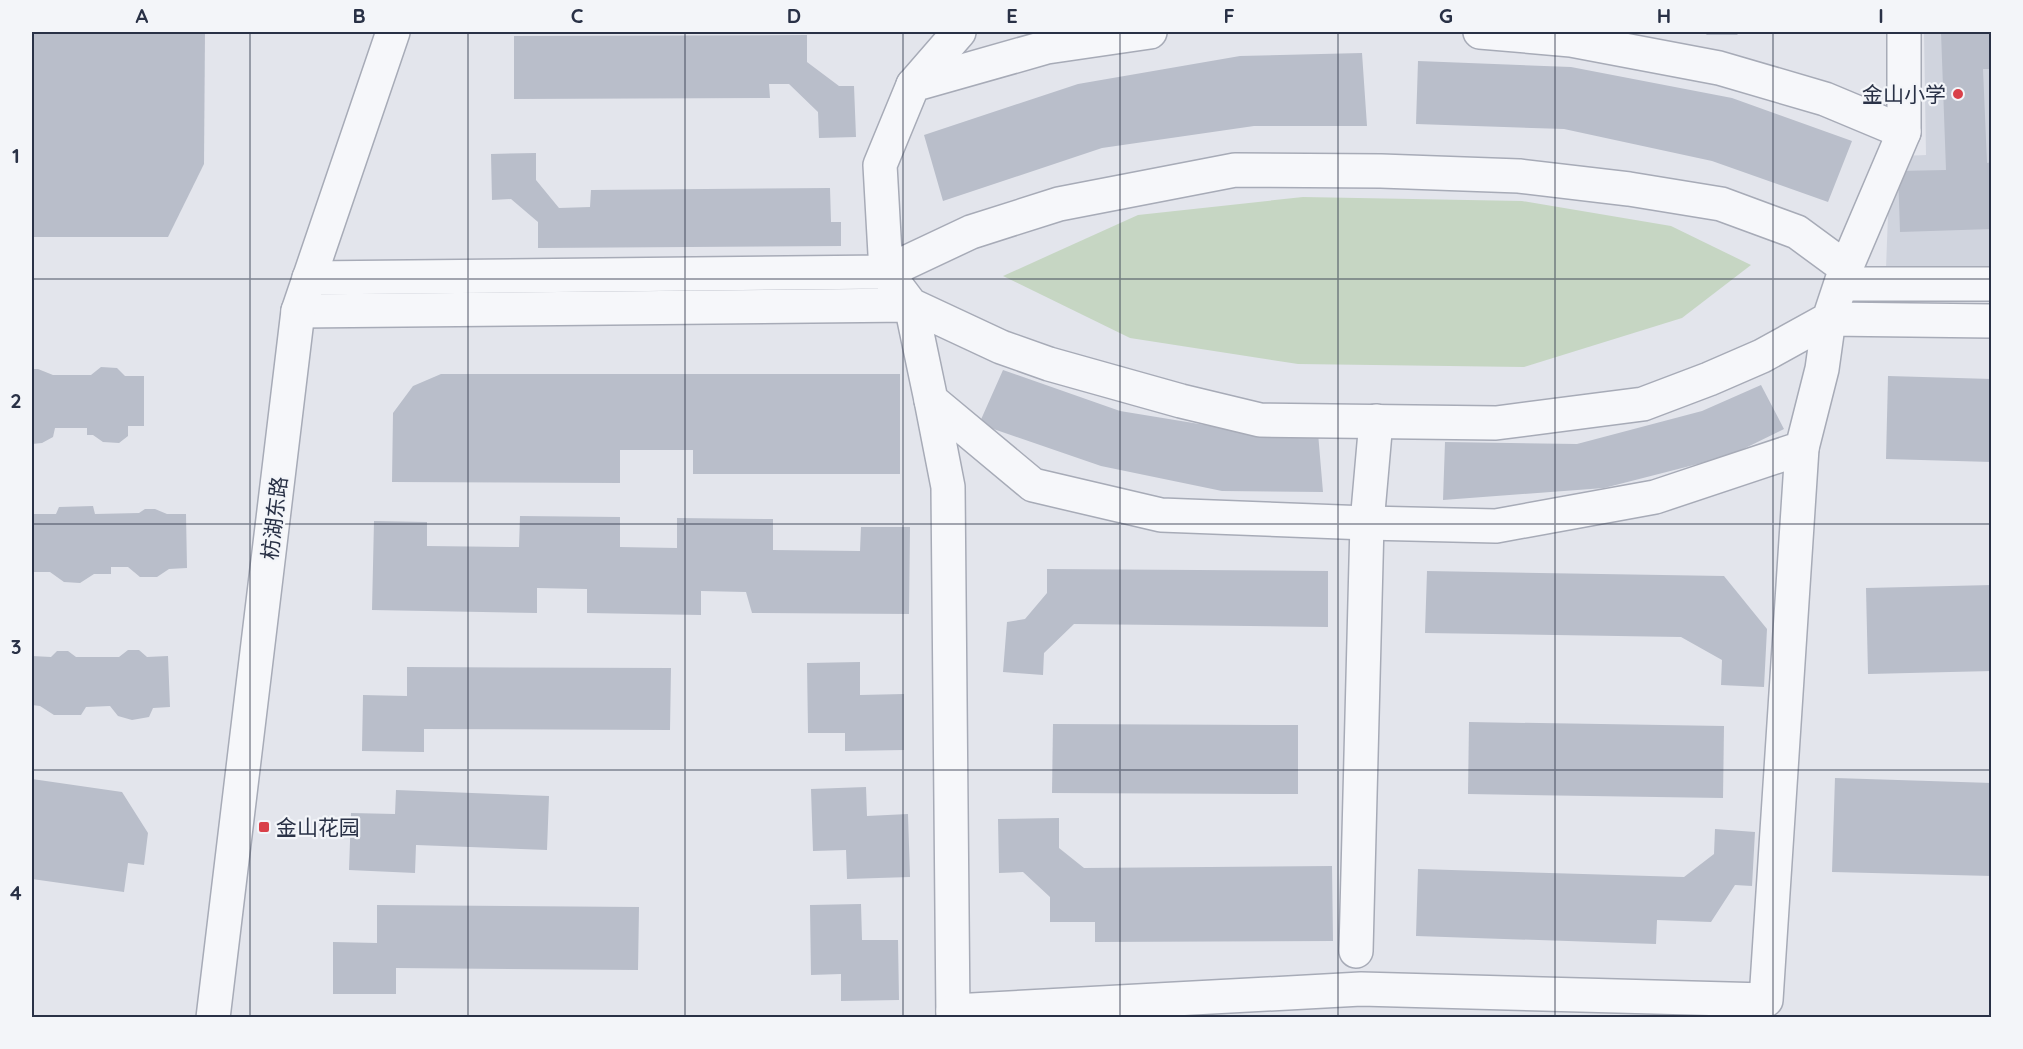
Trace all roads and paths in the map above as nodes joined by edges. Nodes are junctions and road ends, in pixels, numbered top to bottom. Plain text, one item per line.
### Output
1 (393, 32) edge
2 (959, 32) edge
3 (1150, 32) edge
4 (1480, 32) edge
5 (1904, 32) edge
6 (914, 86) junction
7 (1904, 132) junction
8 (886, 272) junction
9 (1844, 276) junction
10 (309, 278) junction
11 (1992, 284) edge
12 (911, 305) junction
13 (298, 311) junction
14 (1829, 319) junction
15 (1992, 321) edge
16 (931, 400) junction
17 (1376, 421) junction
18 (1802, 448) junction
19 (1367, 524) junction
20 (1356, 951) dead end
21 (953, 1014) edge
22 (213, 1017) edge

1 - 10 street, 枋湖东路
2 - 6 street
3 - 6 street
4 - 7 street
5 - 7 street
6 - 8 street
7 - 9 street
8 - 9 street
8 - 10 street
8 - 12 street
9 - 11 street
9 - 14 street
10 - 13 street, 枋湖东路
12 - 13 street
12 - 16 street
12 - 17 street
13 - 22 street, 枋湖东路
14 - 15 street
14 - 17 street
14 - 18 street
16 - 19 street
16 - 21 street
17 - 19 street
18 - 19 street
18 - 21 street
19 - 20 street

